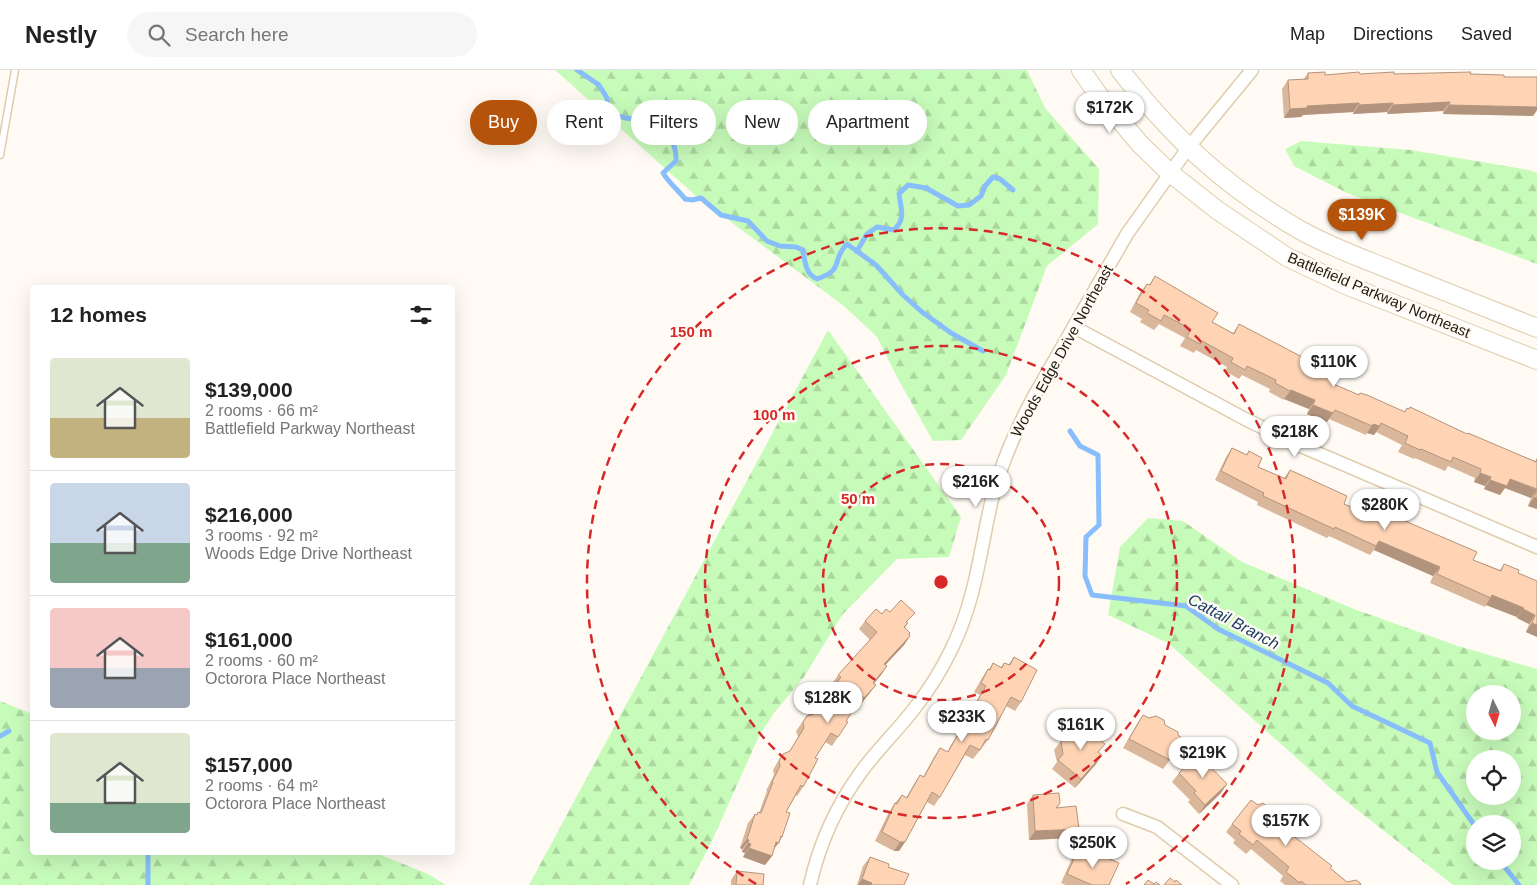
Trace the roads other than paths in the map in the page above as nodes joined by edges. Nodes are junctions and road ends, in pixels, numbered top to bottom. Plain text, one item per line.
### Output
1 (15, 70) edge
2 (1081, 70) edge
3 (1120, 70) edge
4 (1252, 70) edge
5 (1188, 148) junction
6 (0, 155) edge
7 (1169, 172) junction
8 (1074, 327) junction
9 (1537, 328) edge
10 (1537, 360) edge
11 (1537, 547) edge
12 (1124, 814) dead end
13 (810, 885) edge
14 (1232, 885) edge

1 - 6 lane
2 - 7 main road, Battlefield Parkway Northeast
3 - 5 main road, Battlefield Parkway Northeast
4 - 5 street, Woods Edge Drive Northeast
5 - 7 street, Woods Edge Drive Northeast
5 - 9 main road, Battlefield Parkway Northeast
7 - 8 street, Woods Edge Drive Northeast
7 - 10 main road, Battlefield Parkway Northeast
8 - 11 street
8 - 13 street, Woods Edge Drive Northeast
12 - 14 street

